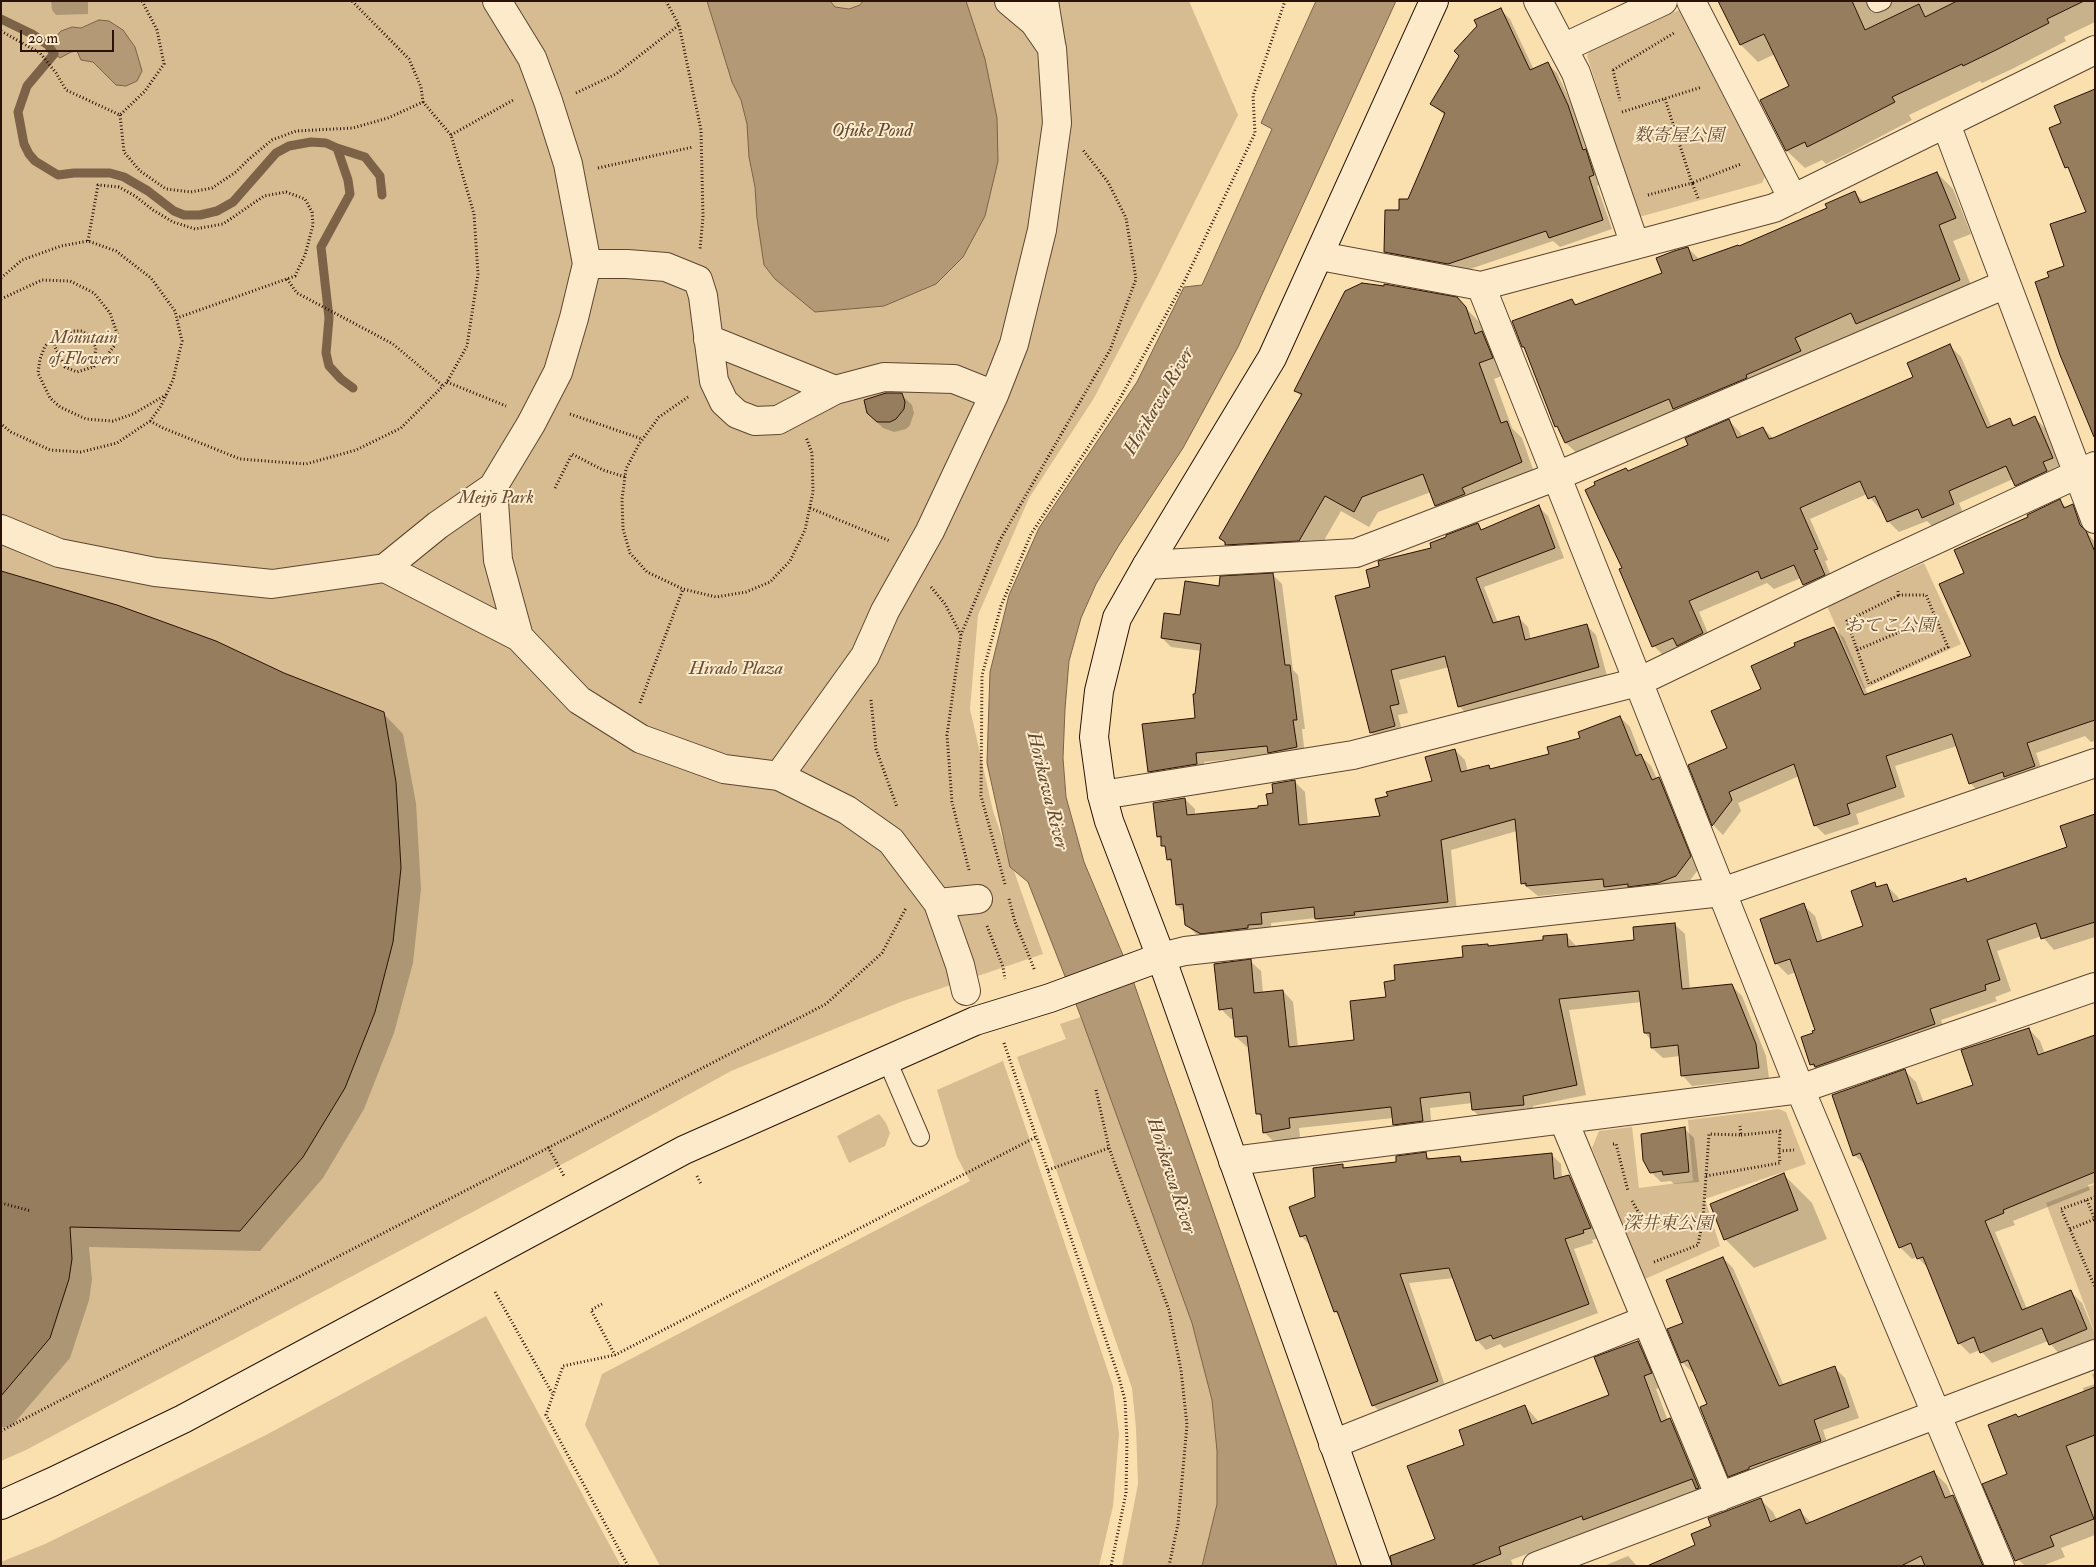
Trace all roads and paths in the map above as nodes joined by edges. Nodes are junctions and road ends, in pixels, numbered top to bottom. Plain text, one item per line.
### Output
1 (142, 1) edge
2 (352, 1) edge
3 (497, 1) edge
4 (666, 1) edge
5 (1010, 1) edge
6 (1044, 1) edge
7 (1285, 1) edge
8 (1434, 1) edge
9 (1538, 1) edge
10 (1662, 1) edge
11 (1691, 1) edge
12 (1876, 1) edge
13 (1882, 1) edge
14 (679, 25) junction
15 (1, 31) edge
16 (1678, 31) dead end
17 (1052, 48) junction
18 (1563, 48) junction
19 (2095, 50) edge
20 (1709, 85) dead end
21 (544, 93) junction
22 (1665, 99) junction
23 (423, 102) junction
24 (1622, 112) junction
25 (120, 114) junction
26 (1624, 122) dead end
27 (1057, 123) junction
28 (1946, 124) junction
29 (451, 135) junction
30 (693, 148) dead end
31 (1737, 155) dead end
32 (570, 175) junction
33 (1692, 183) junction
34 (1642, 196) dead end
35 (1793, 199) junction
36 (1708, 225) junction
37 (88, 241) junction
38 (1636, 245) junction
39 (1320, 256) junction
40 (587, 264) junction
41 (1, 278) edge
42 (287, 279) junction
43 (698, 280) junction
44 (2006, 284) junction
45 (1481, 286) junction
46 (1, 299) edge
47 (177, 318) junction
48 (54, 338) junction
49 (708, 340) junction
50 (93, 367) junction
51 (714, 381) junction
52 (447, 382) junction
53 (443, 386) junction
54 (835, 390) junction
55 (166, 395) junction
56 (994, 395) junction
57 (797, 411) junction
58 (537, 412) junction
59 (150, 421) junction
60 (1, 424) edge
61 (642, 439) junction
62 (2086, 470) edge
63 (1557, 476) junction
64 (625, 478) junction
65 (493, 487) junction
66 (555, 488) dead end
67 (810, 508) junction
68 (2095, 519) edge
69 (1, 529) edge
70 (915, 558) junction
71 (1888, 562) junction
72 (1147, 565) junction
73 (385, 568) junction
74 (683, 589) junction
75 (1899, 595) junction
76 (1935, 616) junction
77 (961, 636) junction
78 (519, 637) junction
79 (1857, 650) junction
80 (865, 656) junction
81 (1638, 682) junction
82 (630, 732) junction
83 (2095, 763) edge
84 (779, 776) junction
85 (1102, 795) junction
86 (891, 841) junction
87 (909, 866) junction
88 (1006, 886) dead end
89 (1722, 892) junction
90 (1008, 895) dead end
91 (978, 899) junction
92 (938, 903) junction
93 (1161, 957) junction
94 (1005, 979) dead end
95 (1044, 987) junction
96 (2095, 988) edge
97 (966, 991) dead end
98 (994, 1015) junction
99 (887, 1060) junction
100 (1800, 1089) junction
101 (1096, 1090) dead end
102 (1739, 1097) junction
103 (1563, 1119) junction
104 (1741, 1135) junction
105 (920, 1137) dead end
106 (1036, 1137) junction
107 (1606, 1145) dead end
108 (1824, 1146) junction
109 (548, 1147) junction
110 (1109, 1148) junction
111 (1779, 1151) junction
112 (1233, 1161) junction
113 (1048, 1170) junction
114 (564, 1176) dead end
115 (1706, 1176) junction
116 (2095, 1197) edge
117 (2086, 1200) junction
118 (1, 1203) edge
119 (31, 1211) dead end
120 (1703, 1218) junction
121 (2094, 1219) edge
122 (2070, 1229) junction
123 (1645, 1266) dead end
124 (2095, 1287) edge
125 (495, 1292) dead end
126 (602, 1304) dead end
127 (1646, 1320) junction
128 (615, 1354) junction
129 (2095, 1354) edge
130 (552, 1393) junction
131 (1937, 1414) junction
132 (1, 1431) edge
133 (1333, 1444) junction
134 (1720, 1497) junction
135 (1, 1505) edge
136 (628, 1566) edge
137 (1111, 1566) edge
138 (1169, 1566) edge
139 (1377, 1566) edge
140 (1537, 1566) edge
141 (2000, 1566) edge

1 - 25 path
2 - 23 path
3 - 21 street
4 - 14 path
5 - 17 street
6 - 17 street
7 - 88 path
8 - 39 street
9 - 18 street
10 - 18 street
11 - 35 street
12 - 13 lane
14 - 21 path
14 - 43 path
15 - 25 path
16 - 24 path
17 - 27 street
18 - 38 street
19 - 28 street
20 - 22 path
21 - 29 path
21 - 32 street
22 - 24 path
22 - 33 path
23 - 25 path
23 - 29 path
24 - 26 path
27 - 56 street
27 - 77 path
28 - 35 street
28 - 44 street
29 - 52 path
30 - 32 path
31 - 33 path
32 - 40 street
33 - 34 path
33 - 36 path
35 - 36 street
36 - 38 street
37 - 41 path
37 - 42 path
37 - 47 path
38 - 45 street
39 - 45 street
39 - 72 street
40 - 43 street
40 - 58 street
42 - 47 path
42 - 53 path
43 - 49 street
44 - 62 street
44 - 63 street
45 - 63 street
46 - 50 path
47 - 55 path
48 - 50 path
48 - 50 path
48 - 55 path
49 - 51 street
49 - 54 street
51 - 57 street
51 - 61 path
52 - 53 path
52 - 58 path
53 - 59 path
54 - 56 street
54 - 57 street
55 - 59 path
56 - 70 street
57 - 67 path
58 - 61 path
58 - 65 street
59 - 60 path
61 - 64 path
62 - 68 street
62 - 71 street
63 - 72 street
63 - 81 street
64 - 66 path
64 - 74 path
65 - 73 street
65 - 78 street
67 - 70 path
67 - 74 path
69 - 73 street
70 - 77 path
70 - 80 street
71 - 75 path
71 - 81 street
72 - 85 street
73 - 78 street
74 - 82 path
75 - 76 path
75 - 79 path
76 - 79 path
76 - 79 path
77 - 91 path
78 - 82 street
80 - 84 street
80 - 86 path
81 - 85 street
81 - 89 street
82 - 84 street
83 - 89 street
84 - 86 street
85 - 93 street
86 - 87 street
87 - 92 street
87 - 109 path
89 - 93 street
89 - 100 street
90 - 95 path
91 - 92 street
91 - 94 path
92 - 97 street
93 - 95 street
93 - 112 street
95 - 98 street
96 - 100 street
98 - 99 street
98 - 106 path
99 - 105 lane
99 - 135 street
100 - 102 street
100 - 108 street
101 - 110 path
102 - 103 street
102 - 104 path
103 - 112 street
103 - 127 street
104 - 111 path
104 - 115 path
106 - 113 path
106 - 128 path
107 - 120 path
108 - 111 path
108 - 131 street
109 - 114 path
109 - 132 path
110 - 113 path
110 - 138 path
111 - 115 path
112 - 133 street
113 - 137 path
115 - 120 path
116 - 117 path
117 - 121 path
117 - 122 path
118 - 119 path
120 - 123 path
121 - 122 path
122 - 124 path
125 - 130 path
126 - 128 path
127 - 133 street
127 - 134 street
128 - 130 path
129 - 131 street
130 - 136 path
131 - 134 street
131 - 141 street
133 - 139 street
134 - 140 street

